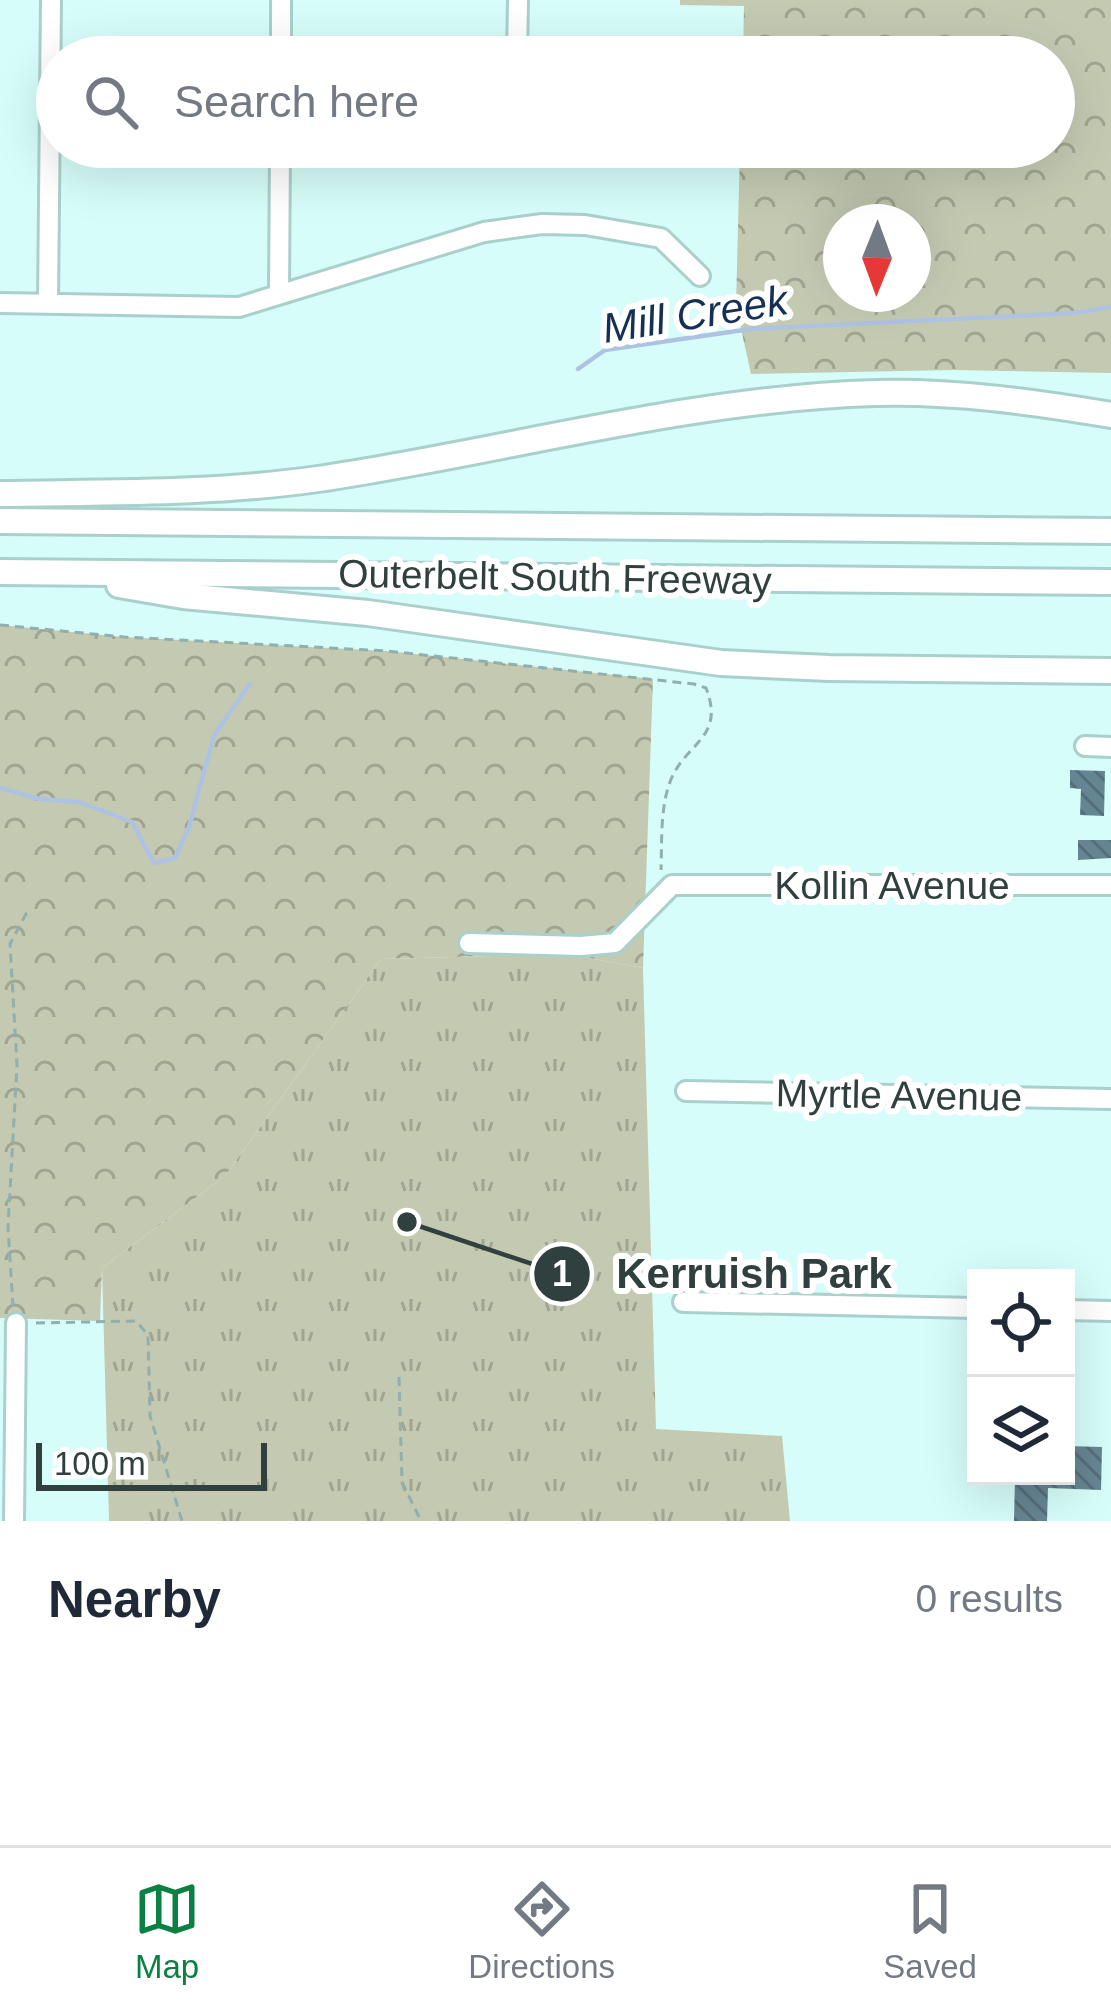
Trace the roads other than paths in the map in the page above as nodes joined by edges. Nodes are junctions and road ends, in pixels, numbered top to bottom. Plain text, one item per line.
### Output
1 (51, 0) edge
2 (281, 0) edge
3 (518, 0) edge
4 (51, 36) edge
5 (281, 36) edge
6 (517, 36) edge
7 (49, 168) edge
8 (280, 168) edge
9 (700, 276) dead end
10 (279, 292) junction
11 (0, 303) edge
12 (48, 303) junction
13 (1111, 416) edge
14 (0, 494) edge
15 (0, 521) edge
16 (1111, 531) edge
17 (0, 572) edge
18 (40, 572) junction
19 (1111, 582) edge
20 (1111, 671) edge
21 (1085, 746) dead end
22 (1111, 747) edge
23 (1111, 885) edge
24 (469, 943) dead end
25 (686, 1090) dead end
26 (1111, 1099) edge
27 (682, 1302) dead end
28 (967, 1308) edge
29 (1075, 1310) edge
30 (1111, 1311) edge
31 (23, 1323) road end
32 (14, 1521) edge

1 - 4 street
2 - 5 street
3 - 6 street
7 - 12 street
8 - 10 street
9 - 10 street
10 - 12 street
11 - 12 street
13 - 14 highway
15 - 16 highway, Outerbelt South Freeway
17 - 18 highway, Outerbelt South Freeway
18 - 19 highway, Outerbelt South Freeway
18 - 20 highway
21 - 22 street
23 - 24 street, Kollin Avenue
25 - 26 street, Myrtle Avenue
27 - 28 street
29 - 30 street
31 - 32 street

